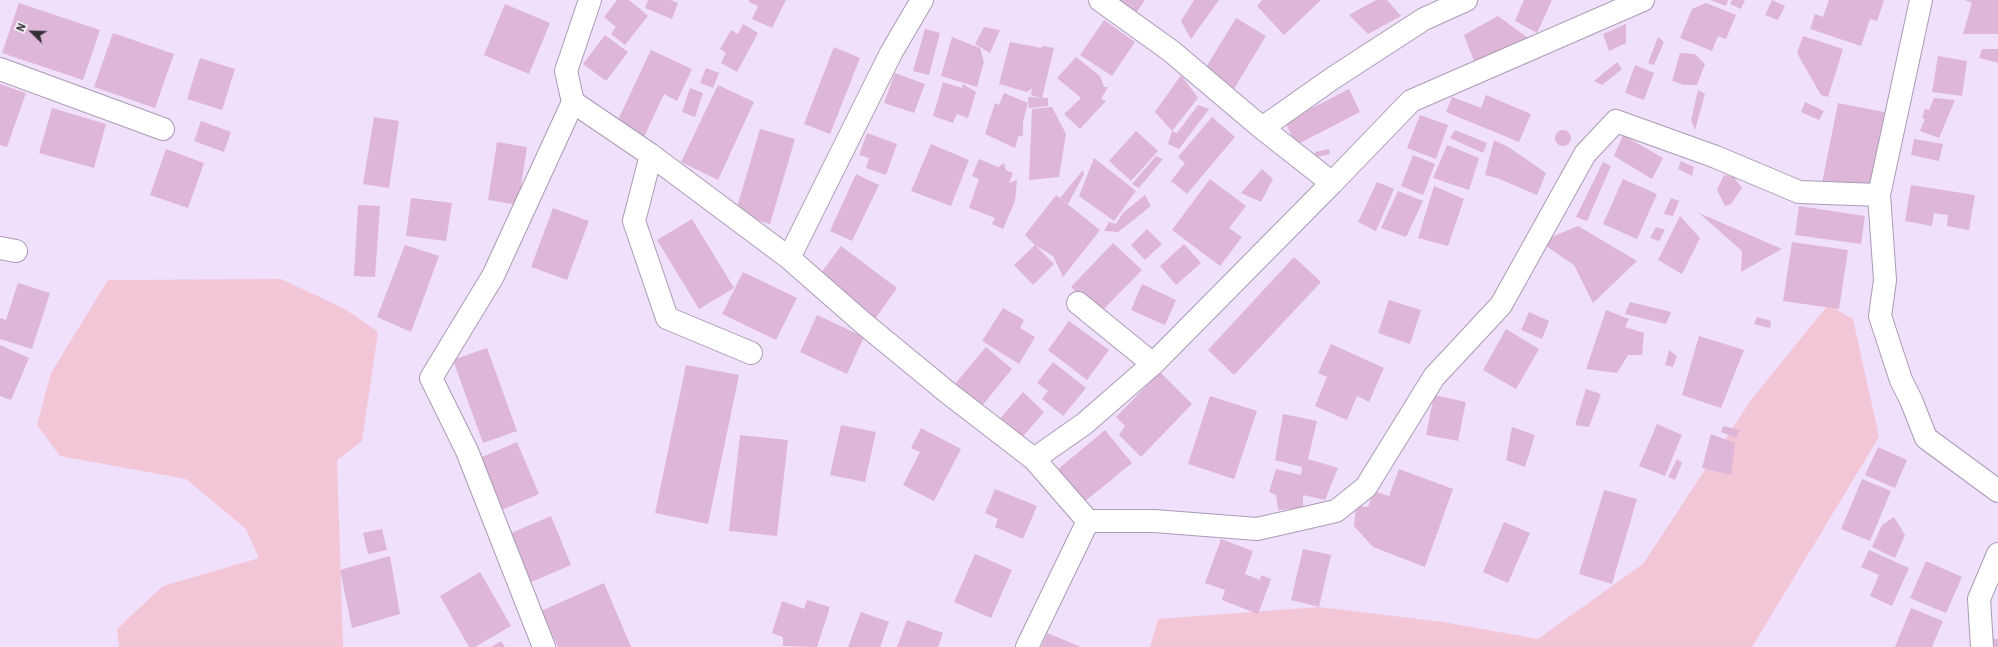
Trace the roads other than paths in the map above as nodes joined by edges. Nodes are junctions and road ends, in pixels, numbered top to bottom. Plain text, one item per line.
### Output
1 (590, 0) edge
2 (922, 0) edge
3 (1100, 0) edge
4 (1466, 0) edge
5 (1643, 0) edge
6 (1921, 0) edge
7 (0, 69) edge
8 (573, 102) junction
9 (1262, 128) junction
10 (163, 129) dead end
11 (651, 155) junction
12 (1332, 183) junction
13 (1879, 195) junction
14 (789, 258) junction
15 (1078, 303) dead end
16 (750, 353) dead end
17 (1153, 364) junction
18 (1034, 459) junction
19 (1998, 492) edge
20 (1088, 521) junction
21 (1998, 554) edge
22 (544, 647) edge
23 (1027, 647) edge
24 (1982, 647) edge

1 - 8 street
2 - 14 street
3 - 9 street
4 - 9 street
5 - 12 street
6 - 13 street
7 - 10 street
8 - 11 street
8 - 22 street
9 - 12 street
11 - 14 street
11 - 16 street
12 - 17 street
13 - 19 street
13 - 20 street
14 - 18 street
15 - 17 street
17 - 18 street
18 - 20 street
20 - 23 street
21 - 24 street

